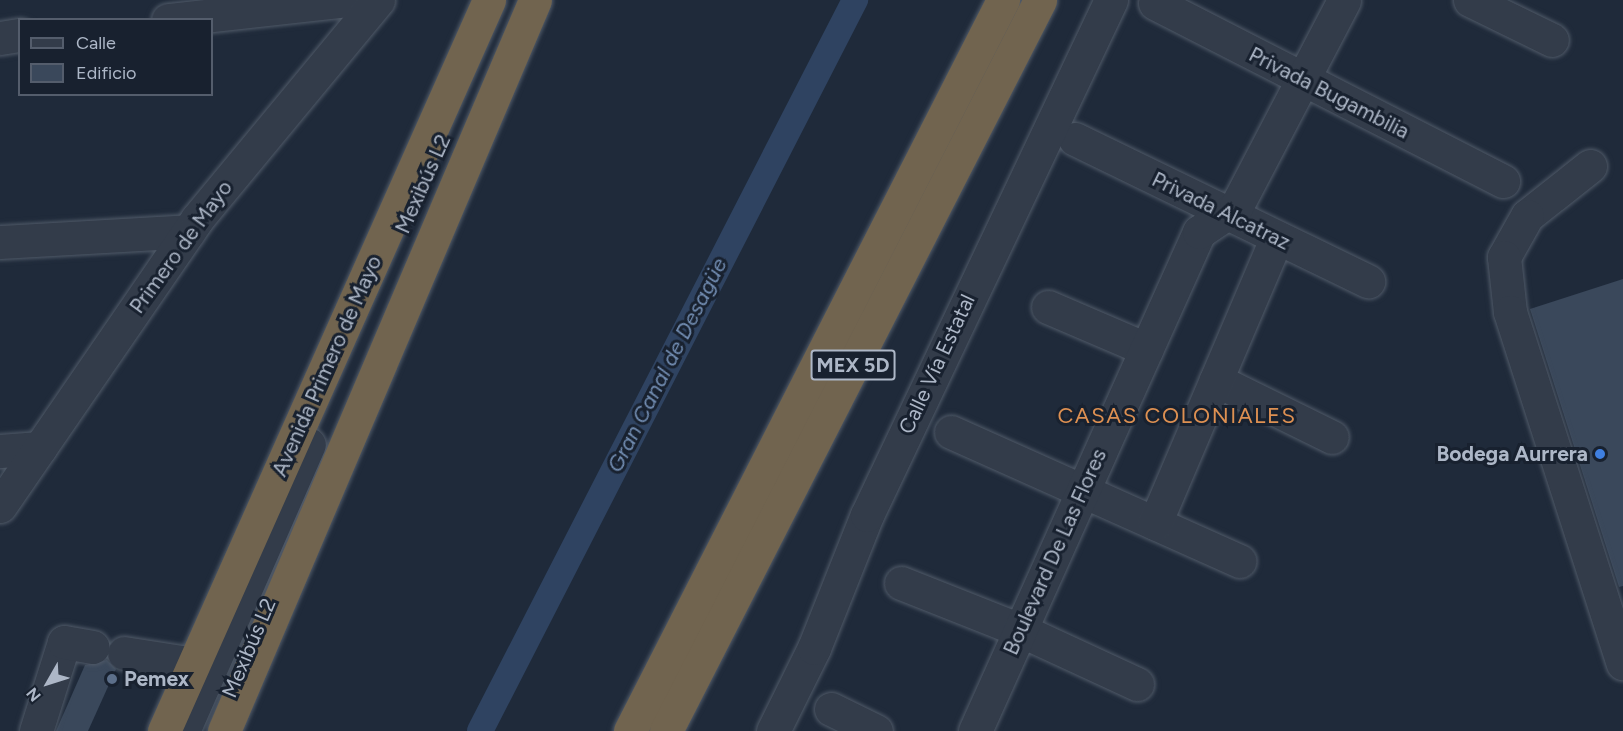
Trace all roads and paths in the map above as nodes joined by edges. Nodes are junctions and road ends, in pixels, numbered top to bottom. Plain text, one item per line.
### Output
1 (349, 0) edge
2 (378, 0) edge
3 (489, 0) edge
4 (504, 0) edge
5 (521, 0) edge
6 (534, 0) edge
7 (1003, 0) edge
8 (1040, 0) edge
9 (1111, 0) edge
10 (1344, 0) edge
11 (1470, 0) edge
12 (1155, 3) dead end
13 (186, 18) edge
14 (18, 35) edge
15 (0, 38) edge
16 (1552, 40) dead end
17 (1302, 80) junction
18 (1075, 139) dead end
19 (1590, 166) dead end
20 (1503, 182) dead end
21 (1225, 214) junction
22 (189, 231) junction
23 (1276, 239) junction
24 (0, 242) edge
25 (1368, 281) dead end
26 (1048, 307) dead end
27 (1146, 350) junction
28 (1216, 380) junction
29 (951, 432) dead end
30 (1332, 437) dead end
31 (40, 448) junction
32 (0, 451) edge
33 (1083, 490) junction
34 (0, 506) edge
35 (1155, 523) junction
36 (1240, 561) dead end
37 (901, 583) dead end
38 (1020, 630) junction
39 (1623, 663) edge
40 (194, 664) junction
41 (1137, 684) dead end
42 (831, 710) dead end
43 (36, 731) edge
44 (164, 731) edge
45 (183, 731) edge
46 (214, 731) edge
47 (224, 731) edge
48 (630, 731) edge
49 (666, 731) edge
50 (773, 731) edge
51 (876, 731) edge
52 (975, 731) edge

1 - 13 street
2 - 22 street, Primero de Mayo
3 - 40 highway, Avenida Primero de Mayo
4 - 45 street, Mexibús L2
5 - 46 street, Mexibús L2
6 - 47 highway
7 - 48 highway, MEX 5D
8 - 49 highway, MEX 5D
9 - 50 street, Calle Vía Estatal
10 - 17 street, Boulevard De Las Flores
11 - 16 street
12 - 17 street, Privada Bugambilia
14 - 15 street
17 - 20 street, Privada Bugambilia
17 - 21 street, Boulevard De Las Flores
18 - 21 street, Privada Alcatraz
19 - 39 street
21 - 23 street, Privada Alcatraz
21 - 27 street, Boulevard De Las Flores
22 - 24 street
22 - 31 street, Primero de Mayo
23 - 25 street, Privada Alcatraz
23 - 28 street
26 - 27 street
27 - 33 street, Boulevard De Las Flores
28 - 30 street
28 - 35 street
29 - 33 street
31 - 32 street
31 - 34 street, Primero de Mayo
33 - 35 street
33 - 38 street, Boulevard De Las Flores
35 - 36 street
37 - 38 street
38 - 41 street
38 - 52 street, Boulevard De Las Flores
40 - 43 street
40 - 44 highway, Avenida Primero de Mayo
42 - 51 street

